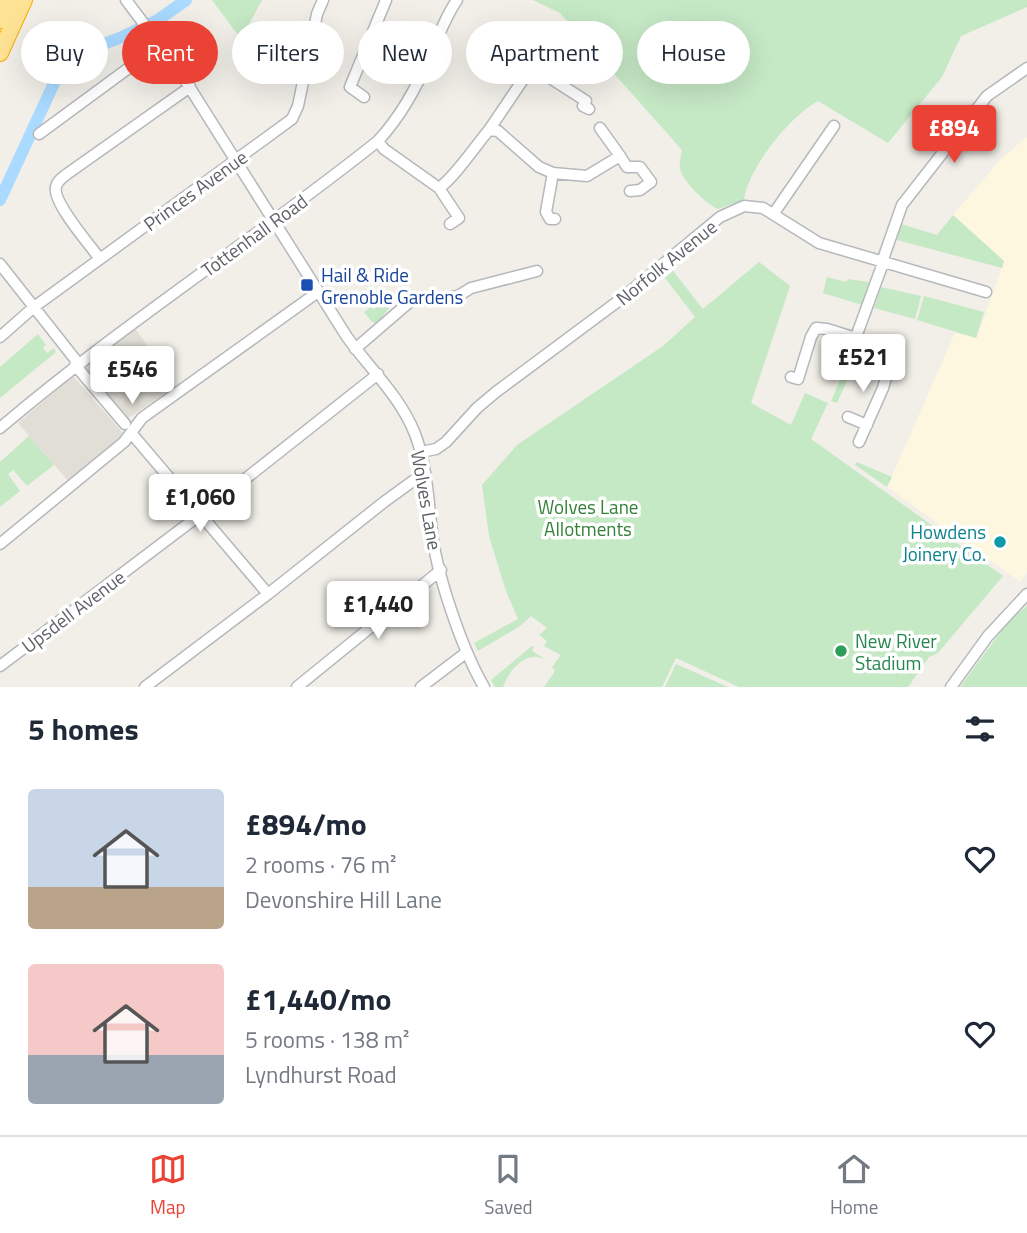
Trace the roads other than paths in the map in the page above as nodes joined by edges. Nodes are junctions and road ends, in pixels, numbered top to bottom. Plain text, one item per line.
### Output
1 (9, 0) edge
2 (24, 0) edge
3 (126, 0) edge
4 (323, 0) edge
5 (386, 0) edge
6 (457, 0) edge
7 (0, 19) edge
8 (142, 21) edge
9 (0, 53) edge
10 (1027, 68) edge
11 (122, 73) edge
12 (521, 84) edge
13 (560, 84) edge
14 (190, 86) joint
15 (364, 97) dead end
16 (589, 110) dead end
17 (834, 127) dead end
18 (600, 128) dead end
19 (489, 130) junction
20 (39, 134) dead end
21 (378, 141) junction
22 (620, 156) junction
23 (236, 161) junction
24 (553, 173) junction
25 (439, 188) junction
26 (631, 191) dead end
27 (774, 213) junction
28 (555, 219) dead end
29 (273, 222) junction
30 (450, 224) dead end
31 (100, 259) junction
32 (883, 262) junction
33 (0, 264) edge
34 (537, 271) dead end
35 (318, 292) junction
36 (986, 292) dead end
37 (34, 307) junction
38 (0, 337) edge
39 (856, 337) junction
40 (355, 349) junction
41 (76, 364) junction
42 (378, 373) junction
43 (791, 377) dead end
44 (848, 417) dead end
45 (125, 424) dead end
46 (867, 425) junction
47 (0, 428) edge
48 (132, 435) junction
49 (859, 442) dead end
50 (421, 452) junction
51 (426, 477) junction
52 (201, 514) junction
53 (0, 544) edge
54 (440, 570) junction
55 (268, 594) junction
56 (1027, 594) edge
57 (467, 652) junction
58 (0, 666) edge
59 (145, 687) edge
60 (297, 687) edge
61 (421, 687) edge
62 (484, 687) edge
63 (951, 687) edge

1 - 7 highway
2 - 9 highway
3 - 8 street, Wolves Lane
4 - 23 street, Princes Avenue
5 - 15 street
6 - 21 street, Tottenhall Road
10 - 32 street
11 - 20 street
12 - 19 street
13 - 16 street
14 - 23 street, Wolves Lane
14 - 31 street
17 - 27 street
18 - 22 street
19 - 24 street
19 - 25 street
21 - 25 street
21 - 29 street, Tottenhall Road
22 - 24 street
22 - 26 street
23 - 29 street, Wolves Lane
23 - 31 street, Princes Avenue
24 - 28 street
25 - 30 street
27 - 32 street, Norfolk Avenue
27 - 50 street, Norfolk Avenue
29 - 35 street, Wolves Lane
29 - 41 street, Tottenhall Road
31 - 37 street, Princes Avenue
32 - 36 street, Norfolk Avenue
32 - 39 street
33 - 37 street
34 - 40 street
35 - 40 street, Wolves Lane
35 - 48 street
37 - 38 street, Princes Avenue
37 - 41 street
39 - 43 street
39 - 46 street
40 - 42 street, Wolves Lane
41 - 45 street
41 - 47 street, Tottenhall Road
42 - 50 street, Wolves Lane
42 - 52 street, Upsdell Avenue
44 - 46 street
46 - 49 street
48 - 52 street
48 - 53 street
50 - 51 street, Wolves Lane
51 - 54 street, Wolves Lane
51 - 55 street
52 - 55 street
52 - 58 street, Upsdell Avenue
54 - 57 street, Wolves Lane
54 - 60 street
55 - 59 street
56 - 63 street
57 - 61 street
57 - 62 street, Wolves Lane

